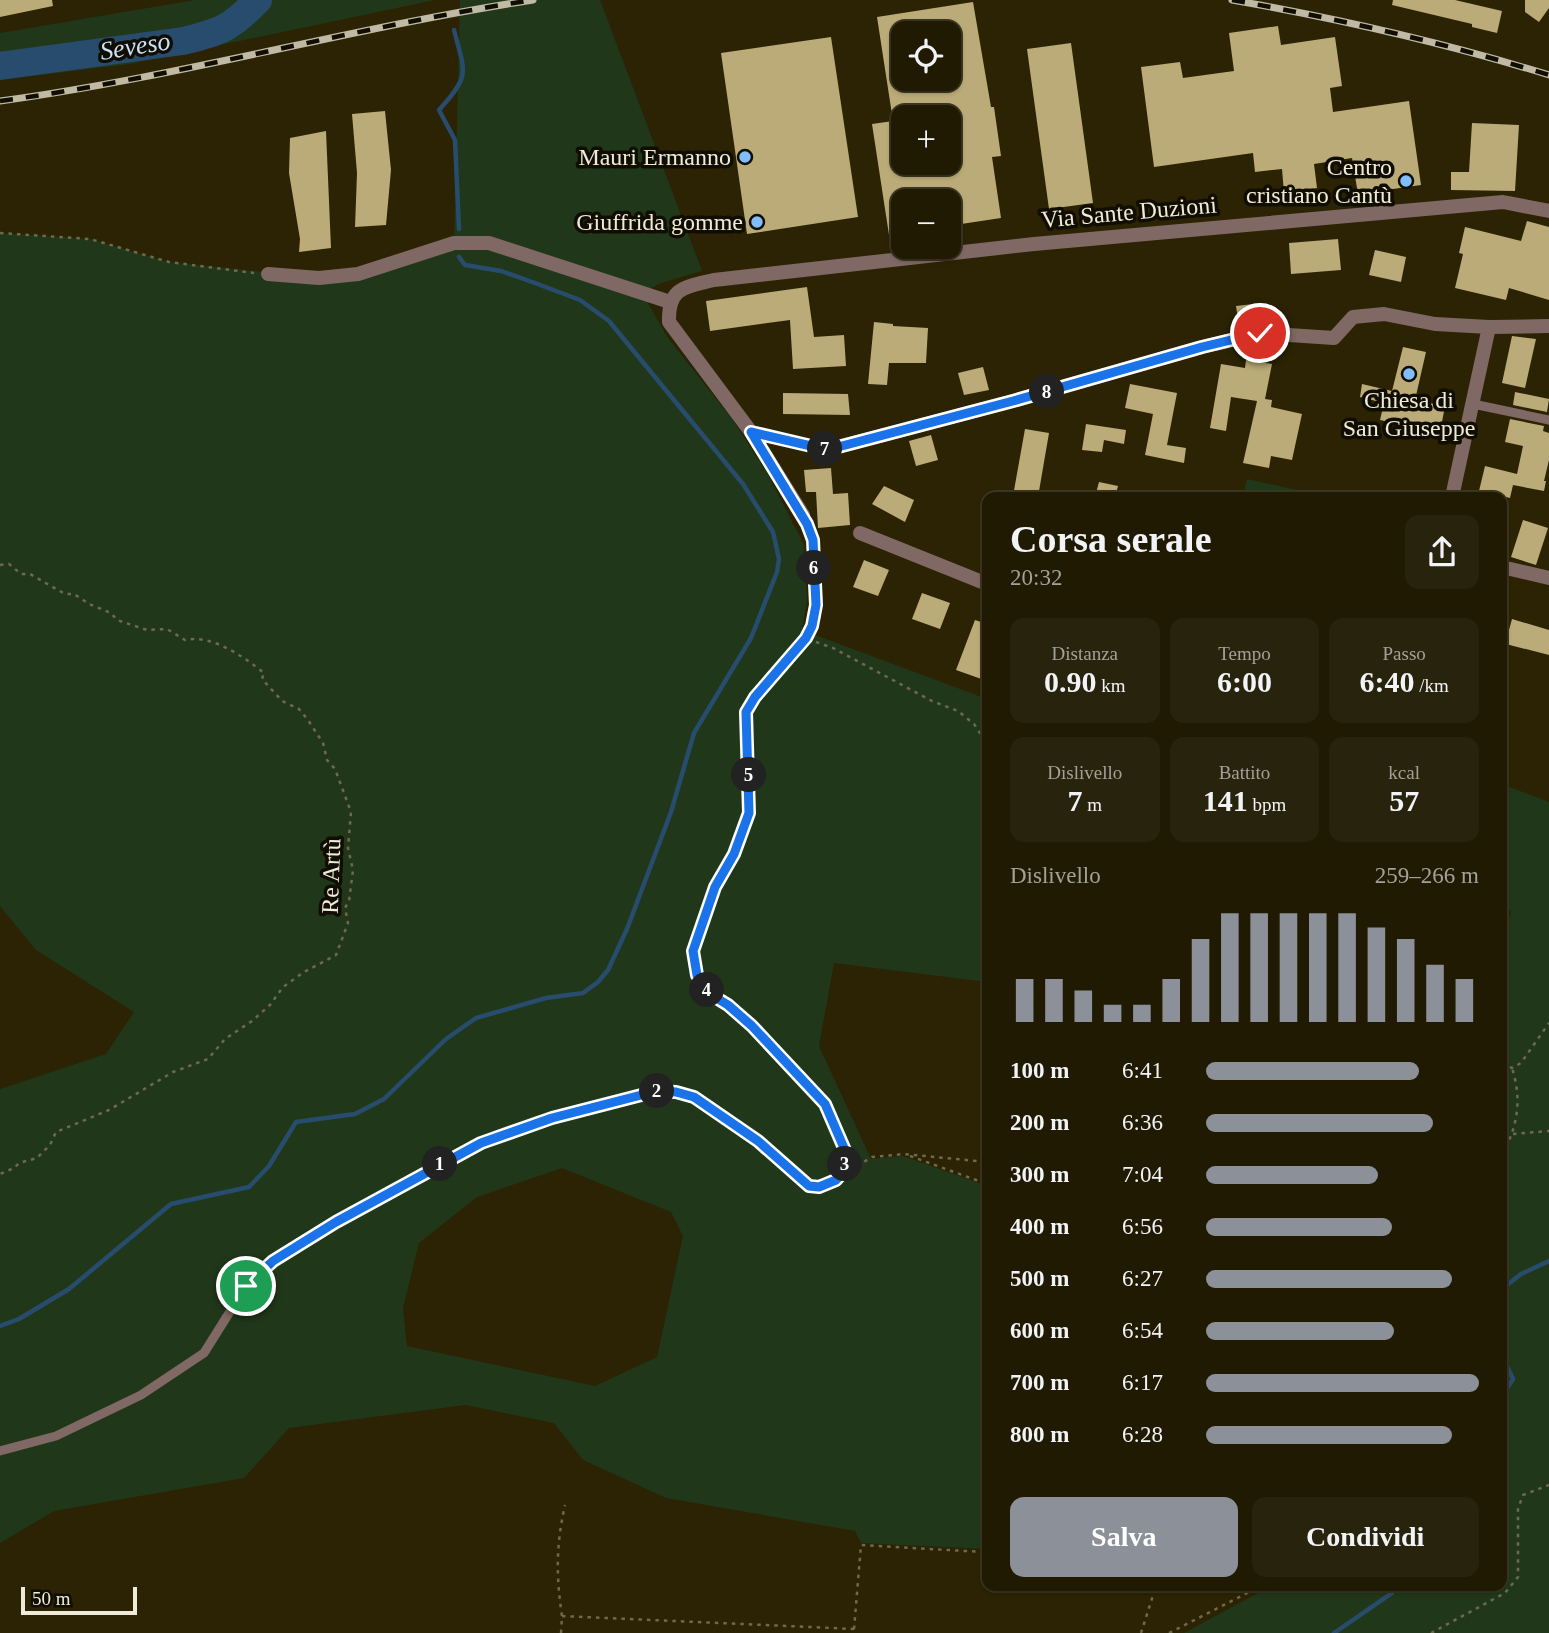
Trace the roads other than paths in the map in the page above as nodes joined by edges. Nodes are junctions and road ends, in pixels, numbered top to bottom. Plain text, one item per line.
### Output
1 (1549, 211) edge
2 (268, 274) road end
3 (670, 302) junction
4 (1549, 326) edge
5 (1489, 327) junction
6 (1472, 404) junction
7 (1549, 420) edge
8 (751, 432) junction
9 (838, 447) joint
10 (1453, 492) edge
11 (803, 515) joint
12 (860, 533) dead end
13 (1507, 568) edge
14 (1549, 578) edge
15 (982, 582) edge
16 (0, 1451) edge

1 - 3 street, Via Sante Duzioni
2 - 3 street
3 - 8 street
4 - 5 street
5 - 6 street
5 - 9 street
6 - 7 lane
6 - 10 street
8 - 9 lane
8 - 11 street
11 - 16 lane
12 - 15 street
13 - 14 street

